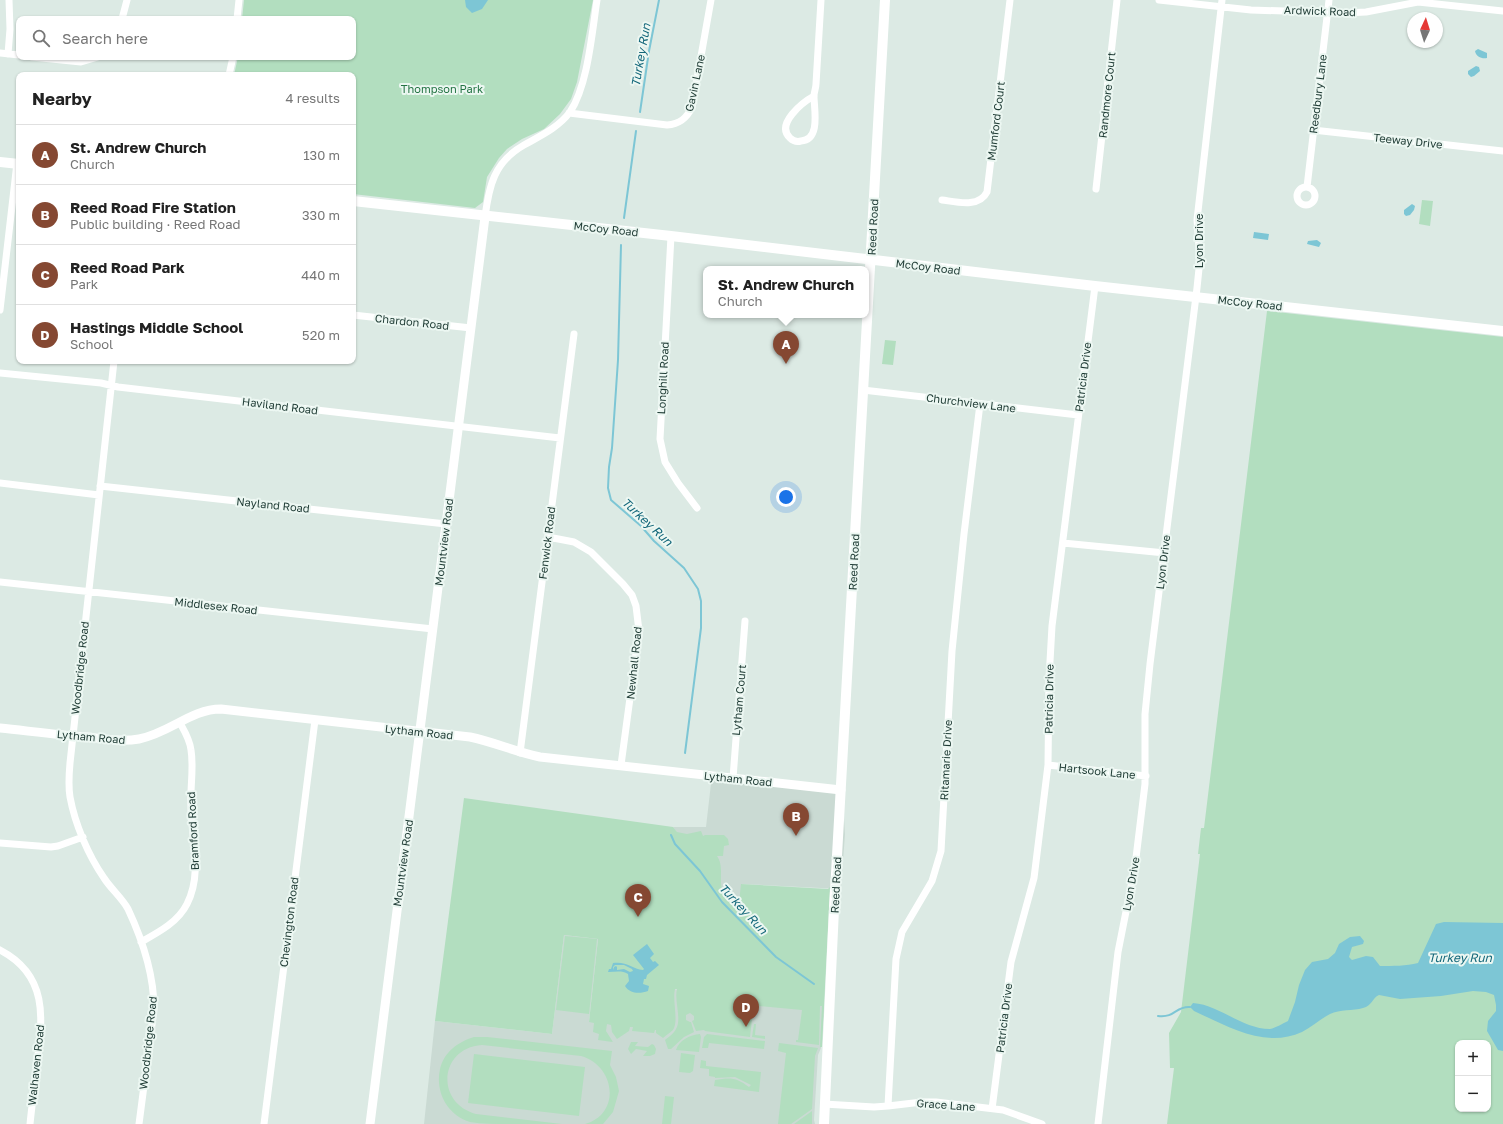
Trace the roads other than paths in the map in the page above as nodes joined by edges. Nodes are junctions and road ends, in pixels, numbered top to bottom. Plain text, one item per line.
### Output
1 (9, 0) edge
2 (127, 0) edge
3 (240, 0) edge
4 (597, 0) edge
5 (711, 0) edge
6 (821, 0) edge
7 (885, 0) edge
8 (1010, 0) edge
9 (1118, 0) edge
10 (1159, 0) edge
11 (1329, 0) edge
12 (1222, 3) edge
13 (1503, 11) edge
14 (1327, 12) junction
15 (123, 16) edge
16 (238, 16) edge
17 (0, 53) edge
18 (8, 54) junction
19 (16, 55) edge
20 (61, 60) edge
21 (88, 60) edge
22 (232, 60) edge
23 (230, 72) edge
24 (814, 96) junction
25 (569, 113) junction
26 (1313, 130) junction
27 (1503, 151) edge
28 (0, 162) edge
29 (16, 164) edge
30 (16, 178) edge
31 (1307, 187) dead end
32 (1096, 190) dead end
33 (942, 200) dead end
34 (356, 201) edge
35 (485, 216) junction
36 (671, 236) junction
37 (871, 260) junction
38 (2, 272) edge
39 (1095, 286) junction
40 (869, 292) edge
41 (1196, 298) junction
42 (0, 310) edge
43 (356, 315) edge
44 (867, 318) edge
45 (471, 328) junction
46 (1503, 331) edge
47 (574, 334) dead end
48 (114, 364) edge
49 (0, 372) edge
50 (112, 386) junction
51 (863, 390) junction
52 (980, 404) junction
53 (1078, 415) junction
54 (459, 426) junction
55 (560, 438) junction
56 (0, 483) edge
57 (100, 486) junction
58 (99, 495) junction
59 (697, 508) dead end
60 (446, 524) junction
61 (548, 537) junction
62 (1063, 542) junction
63 (1165, 553) junction
64 (0, 582) edge
65 (89, 591) junction
66 (745, 621) dead end
67 (433, 629) junction
68 (315, 720) junction
69 (180, 723) junction
70 (0, 728) edge
71 (420, 732) junction
72 (73, 736) junction
73 (520, 753) junction
74 (621, 765) junction
75 (1048, 765) junction
76 (1146, 776) junction
77 (733, 778) junction
78 (841, 790) junction
79 (82, 837) junction
80 (0, 843) edge
81 (141, 942) junction
82 (0, 950) edge
83 (824, 1104) junction
84 (888, 1106) junction
85 (992, 1108) junction
86 (30, 1124) edge
87 (138, 1124) edge
88 (264, 1124) edge
89 (370, 1124) edge
90 (824, 1124) edge
91 (1042, 1124) edge
92 (1098, 1124) edge

1 - 18 street
2 - 15 street
3 - 16 street
4 - 25 street, Mountview Road
5 - 25 street, Gavin Lane
6 - 24 street
7 - 37 main road, Reed Road
8 - 33 street, Mumford Court
9 - 32 street, Randmore Court
10 - 12 street, Ardwick Road
11 - 14 street, Reedbury Lane
12 - 14 street, Ardwick Road
12 - 41 street, Lyon Drive
13 - 14 street, Ardwick Road
14 - 26 street, Reedbury Lane
17 - 18 street
18 - 19 street
20 - 21 street
22 - 23 street
24 - 24 street
25 - 35 street, Mountview Road
26 - 27 street, Teeway Drive
26 - 31 street, Reedbury Lane
28 - 29 main road
30 - 38 street
34 - 35 main road, McCoy Road
35 - 36 main road, McCoy Road
35 - 45 street, Mountview Road
36 - 37 main road, McCoy Road
36 - 59 street, Longhill Road
37 - 39 main road, McCoy Road
37 - 40 main road, Reed Road
38 - 42 street
39 - 41 main road, McCoy Road
39 - 53 street, Patricia Drive
41 - 46 main road, McCoy Road
41 - 63 street, Lyon Drive
43 - 45 street, Chardon Road
44 - 51 main road, Reed Road
45 - 54 street, Mountview Road
47 - 55 street, Fenwick Road
48 - 50 street, Woodbridge Road
49 - 50 street, Haviland Road
50 - 54 street, Haviland Road
50 - 57 street, Woodbridge Road
51 - 52 street, Churchview Lane
51 - 78 main road, Reed Road
52 - 53 street, Churchview Lane
52 - 84 street, Ritamarie Drive
53 - 62 street, Patricia Drive
54 - 55 street, Haviland Road
54 - 60 street, Mountview Road
55 - 61 street, Fenwick Road
56 - 58 street
57 - 58 street, Woodbridge Road
57 - 60 street, Nayland Road
58 - 65 street, Woodbridge Road
60 - 67 street, Mountview Road
61 - 73 street, Fenwick Road
61 - 74 street, Newhall Road
62 - 63 street
62 - 75 street, Patricia Drive
63 - 76 street, Lyon Drive
64 - 65 street, Middlesex Road
65 - 67 street, Middlesex Road
65 - 72 street, Woodbridge Road
66 - 77 street, Lytham Court
67 - 71 street, Mountview Road
68 - 69 street, Lytham Road
68 - 71 street, Lytham Road
68 - 88 street, Chevington Road
69 - 72 street, Lytham Road
69 - 81 street, Bramford Road
70 - 72 street, Lytham Road
71 - 73 street, Lytham Road
71 - 89 street, Mountview Road
72 - 79 street, Woodbridge Road
73 - 74 street, Lytham Road
74 - 77 street, Lytham Road
75 - 76 street, Hartsook Lane
75 - 85 street, Patricia Drive
76 - 92 street, Lyon Drive
77 - 78 street, Lytham Road
78 - 83 main road, Reed Road
79 - 80 street
79 - 81 street, Woodbridge Road
81 - 87 street, Woodbridge Road
82 - 86 street, Walhaven Road
83 - 84 street, Grace Lane
83 - 90 main road, Reed Road
84 - 85 street, Grace Lane
85 - 91 street, Grace Lane

